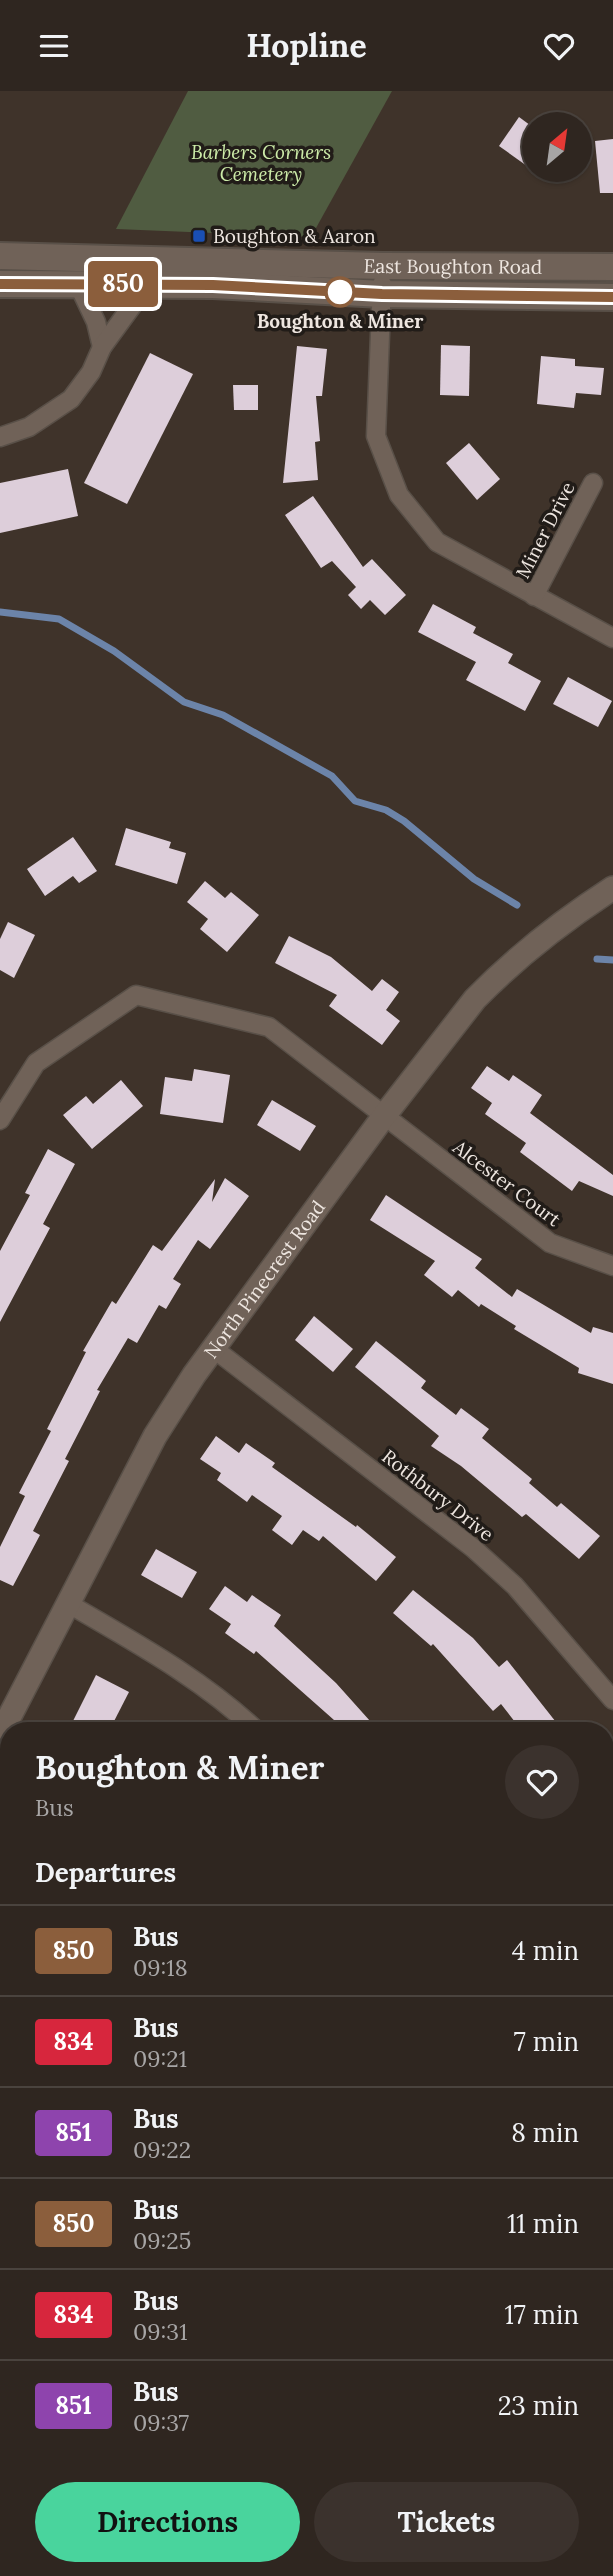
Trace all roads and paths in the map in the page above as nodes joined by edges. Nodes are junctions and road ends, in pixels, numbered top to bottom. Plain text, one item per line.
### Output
1 (0, 256) edge
2 (383, 266) junction
3 (613, 267) edge
4 (0, 284) edge
5 (78, 284) junction
6 (148, 284) junction
7 (382, 294) junction
8 (613, 297) edge
9 (102, 347) junction
10 (0, 437) edge
11 (593, 483) dead end
12 (534, 596) junction
13 (613, 638) edge
14 (613, 888) edge
15 (384, 1116) junction
16 (0, 1120) edge
17 (613, 1266) edge
18 (213, 1348) junction
19 (69, 1604) junction
20 (613, 1700) edge
21 (7, 1722) edge
22 (247, 1722) edge

1 - 2 main road, East Boughton Road
2 - 3 main road, East Boughton Road
2 - 7 street, Miner Drive
4 - 5 main road, East Boughton Road
5 - 6 main road, East Boughton Road
5 - 9 street
6 - 7 main road, East Boughton Road
6 - 9 street
7 - 8 main road, East Boughton Road
7 - 12 street, Miner Drive
9 - 10 street
11 - 12 street, Miner Drive
12 - 13 street, Miner Drive
14 - 15 street, North Pinecrest Road
15 - 16 street, Alcester Court
15 - 17 street, Alcester Court
15 - 18 street, North Pinecrest Road
18 - 19 street, North Pinecrest Road
18 - 20 street, Rothbury Drive
19 - 21 street, North Pinecrest Road
19 - 22 street

